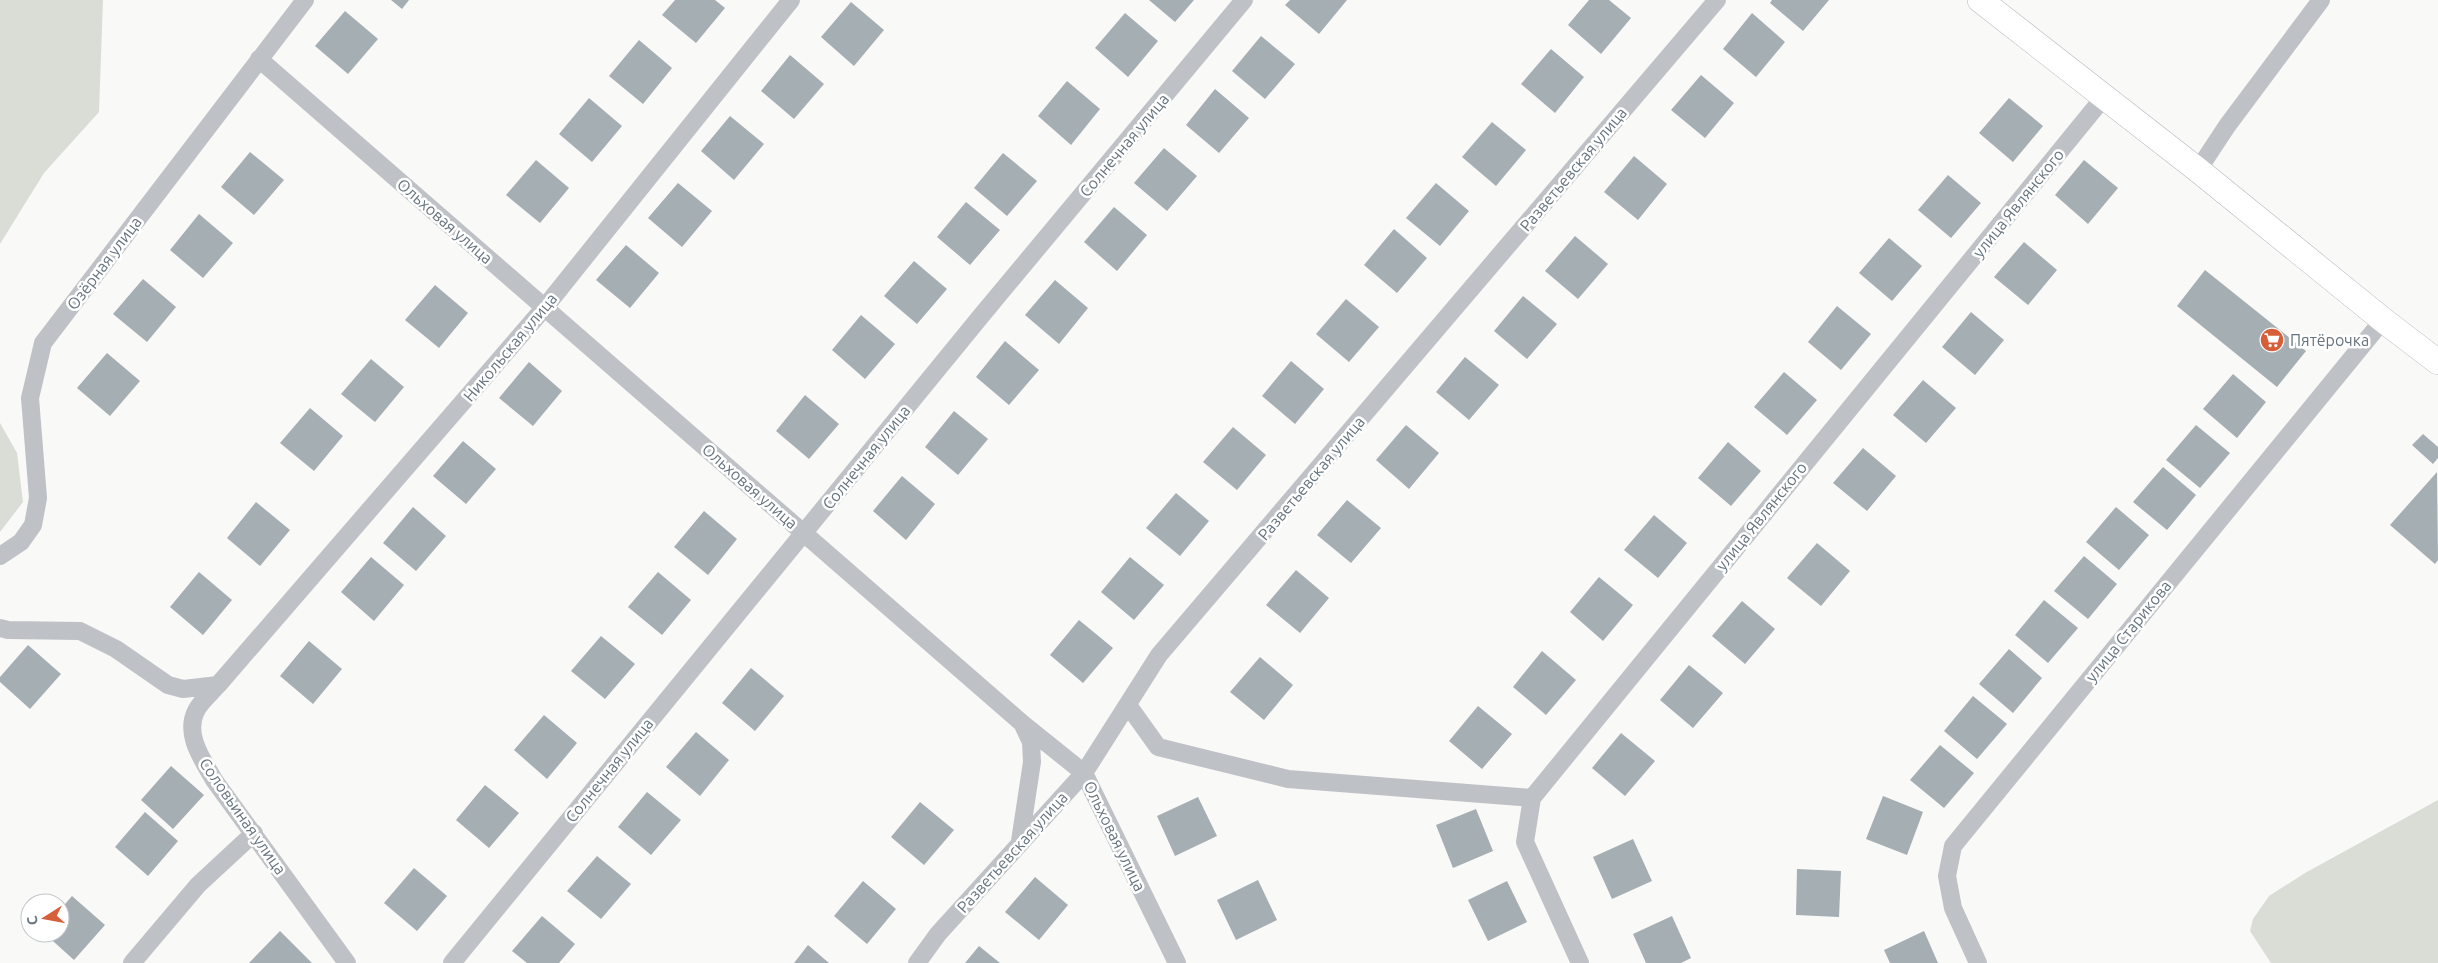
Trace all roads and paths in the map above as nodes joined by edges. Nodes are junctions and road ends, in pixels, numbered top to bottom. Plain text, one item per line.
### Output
1 (305, 0) edge
2 (791, 0) edge
3 (1244, 0) edge
4 (1717, 0) edge
5 (1980, 0) edge
6 (2321, 0) edge
7 (259, 59) junction
8 (2104, 97) junction
9 (2198, 170) junction
10 (544, 307) junction
11 (2382, 320) junction
12 (2438, 362) edge
13 (804, 532) junction
14 (0, 556) edge
15 (0, 628) edge
16 (218, 685) junction
17 (1128, 705) junction
18 (1023, 724) junction
19 (1084, 774) junction
20 (1532, 798) junction
21 (254, 833) junction
22 (1020, 841) junction
23 (132, 963) edge
24 (347, 963) edge
25 (452, 963) edge
26 (917, 963) edge
27 (1177, 963) edge
28 (1580, 963) edge
29 (1978, 963) edge

1 - 7 street, Озёрная улица
2 - 10 street, Никольская улица
3 - 13 street, Солнечная улица
4 - 17 street, Разветьевская улица
5 - 8 street
6 - 9 street
7 - 10 street, Ольховая улица
7 - 14 street, Озёрная улица
8 - 9 street
8 - 20 street, улица Являнского
9 - 11 street
10 - 13 street, Ольховая улица
10 - 16 street, Никольская улица
11 - 12 street
11 - 29 street, улица Старикова
13 - 18 street, Ольховая улица
13 - 25 street, Солнечная улица
15 - 16 street
16 - 21 street, Соловьиная улица
17 - 19 street, Разветьевская улица
17 - 20 street
18 - 19 street, Ольховая улица
18 - 22 street
19 - 22 street, Разветьевская улица
19 - 27 street, Ольховая улица
20 - 28 street
21 - 23 street
21 - 24 street, Соловьиная улица
22 - 26 street, Разветьевская улица

